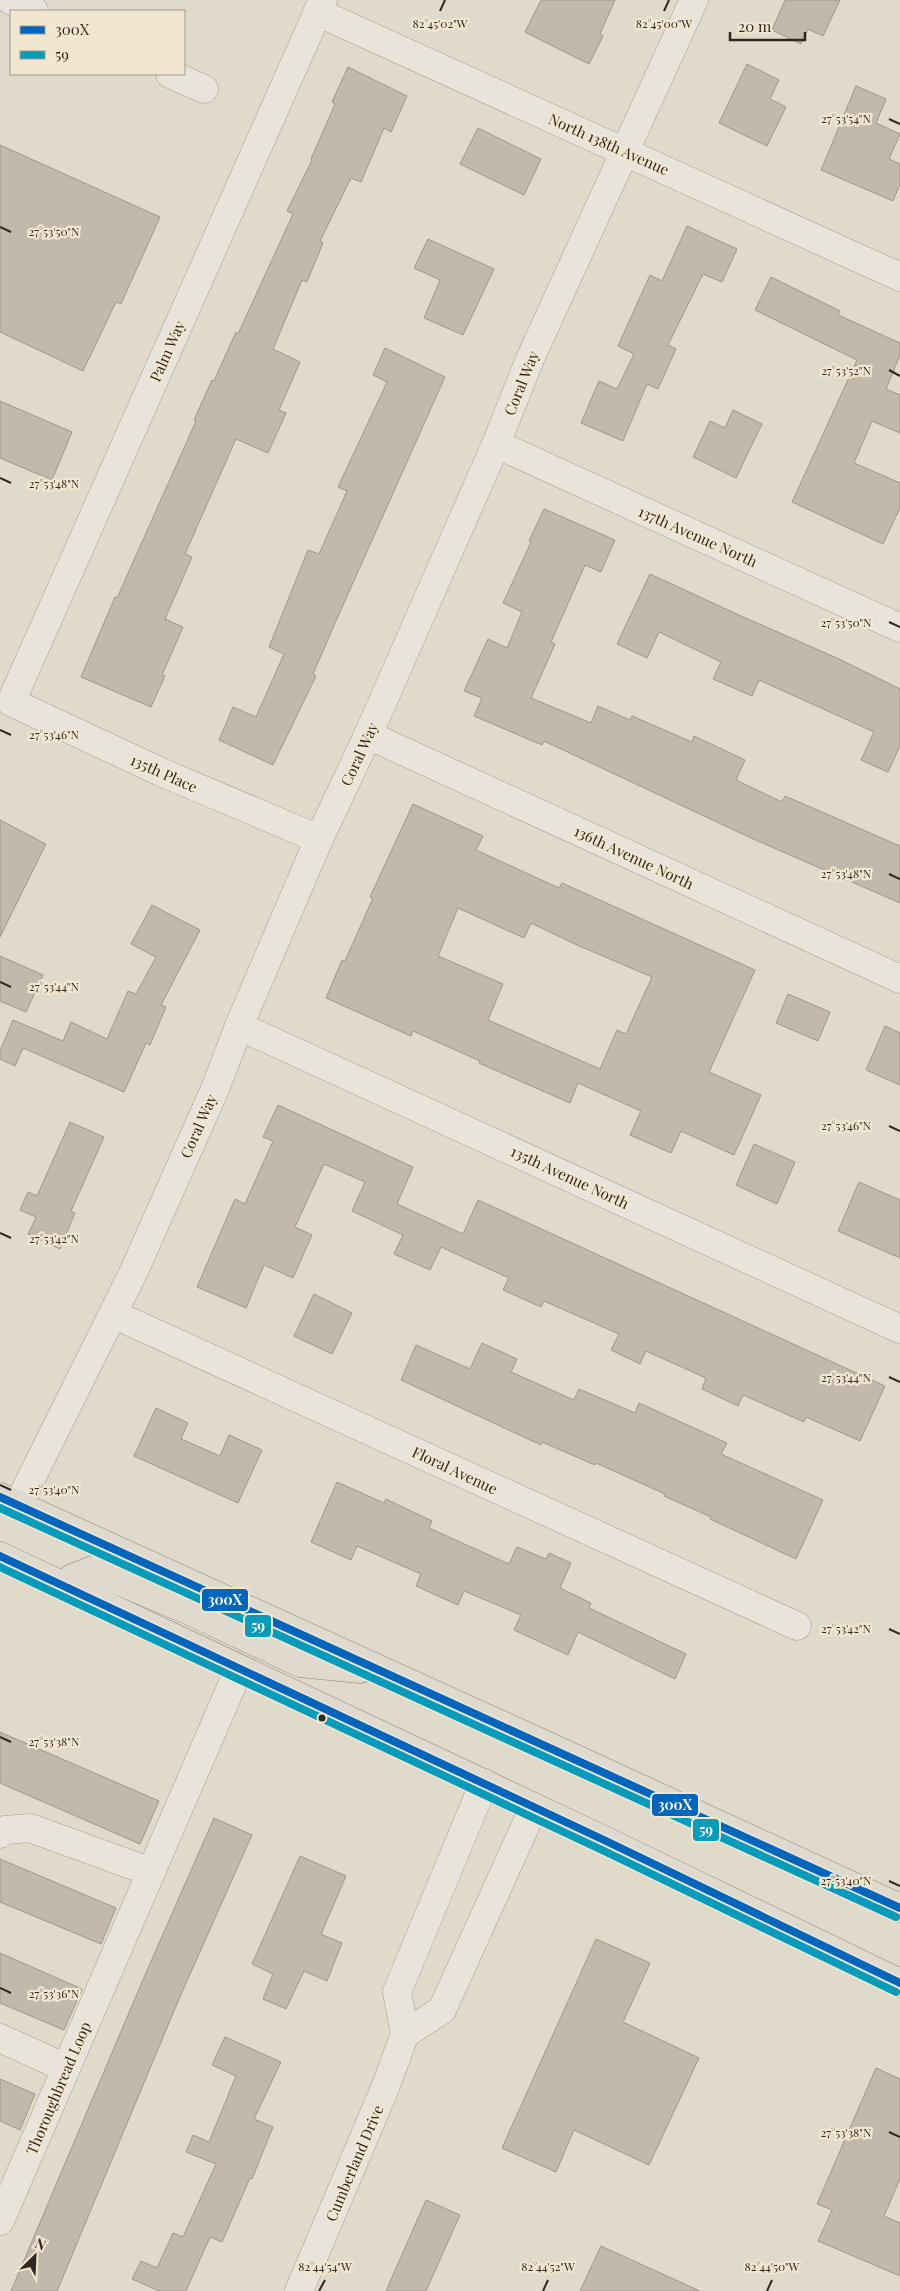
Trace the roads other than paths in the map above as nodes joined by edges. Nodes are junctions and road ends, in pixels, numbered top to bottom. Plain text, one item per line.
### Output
1 (10, 0) edge
2 (694, 0) edge
3 (320, 6) edge
4 (32, 10) edge
5 (172, 75) edge
6 (204, 89) dead end
7 (624, 151) junction
8 (900, 277) edge
9 (496, 444) junction
10 (900, 628) edge
11 (11, 702) joint
12 (368, 735) junction
13 (319, 839) junction
14 (900, 979) edge
15 (239, 1026) junction
16 (113, 1314) junction
17 (900, 1329) edge
18 (6, 1506) edge
19 (0, 1556) edge
20 (66, 1587) junction
21 (797, 1626) dead end
22 (239, 1669) junction
23 (381, 1671) junction
24 (484, 1783) junction
25 (534, 1807) junction
26 (0, 1834) edge
27 (151, 1872) junction
28 (900, 1908) edge
29 (900, 1983) edge
30 (405, 2034) junction
31 (0, 2038) edge
32 (66, 2068) junction
33 (0, 2221) edge
34 (299, 2291) edge

1 - 4 street
2 - 7 street, Coral Way
3 - 7 street, North 138th Avenue
3 - 11 street, Palm Way
5 - 6 street
7 - 8 street, North 138th Avenue
7 - 9 street, Coral Way
9 - 10 street, 137th Avenue North
9 - 12 street, Coral Way
11 - 13 street, 135th Place
12 - 13 street, Coral Way
12 - 14 street, 136th Avenue North
13 - 15 street, Coral Way
15 - 16 street, Coral Way
15 - 17 street, 135th Avenue North
16 - 18 street, Coral Way
16 - 21 street, Floral Avenue
18 - 23 main road
19 - 20 main road
20 - 22 main road
20 - 23 main road
22 - 24 main road
22 - 27 street, Thoroughbread Loop
23 - 28 main road
24 - 25 main road
24 - 30 street
25 - 29 main road
25 - 30 street
26 - 27 street
27 - 32 street, Thoroughbread Loop
30 - 34 street, Cumberland Drive
31 - 32 street
32 - 33 street, Thoroughbread Loop

